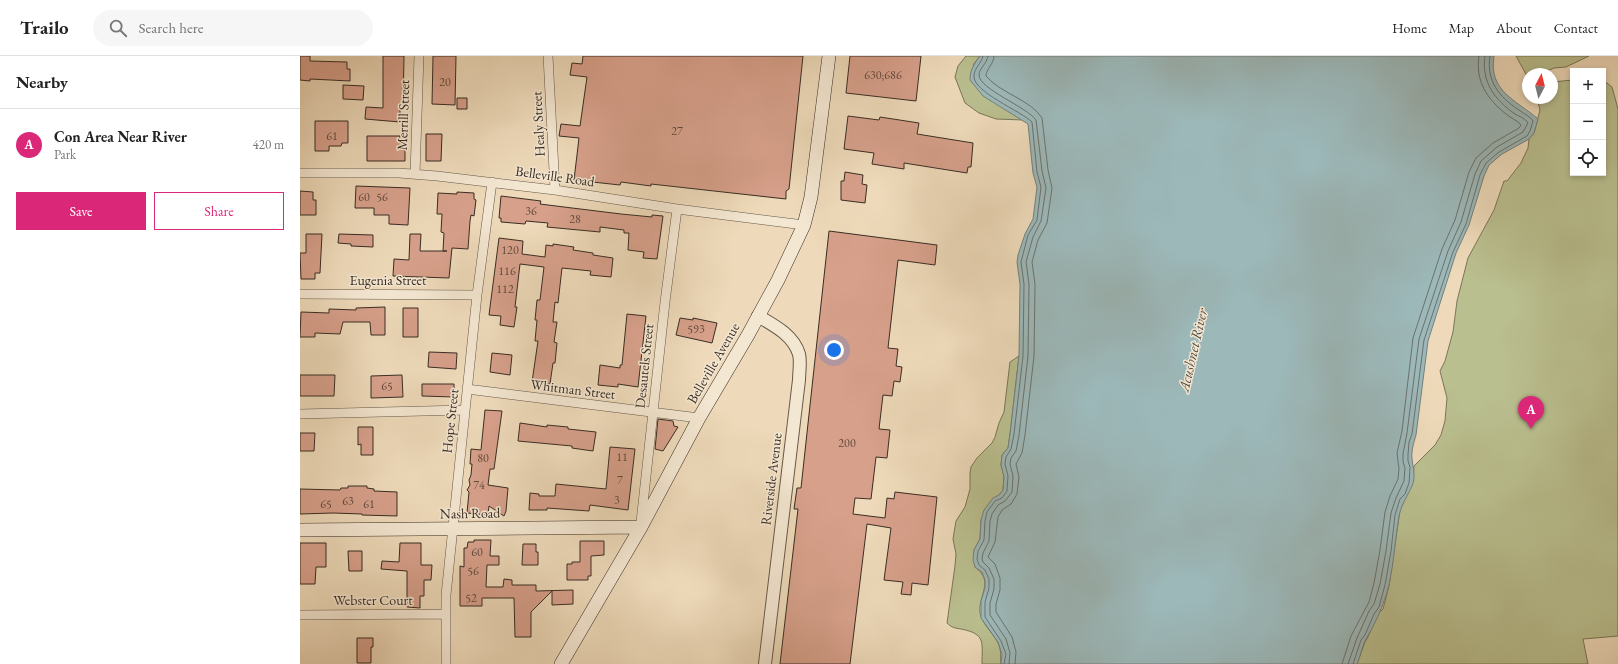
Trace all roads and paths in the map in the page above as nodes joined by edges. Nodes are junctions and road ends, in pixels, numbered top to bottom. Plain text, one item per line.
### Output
1 (419, 56) edge
2 (548, 56) edge
3 (829, 56) edge
4 (300, 173) edge
5 (415, 174) junction
6 (492, 182) junction
7 (556, 190) junction
8 (677, 209) junction
9 (804, 225) junction
10 (300, 294) edge
11 (477, 295) junction
12 (758, 316) junction
13 (467, 389) junction
14 (465, 410) junction
15 (653, 413) junction
16 (300, 414) edge
17 (699, 418) junction
18 (641, 527) junction
19 (453, 529) junction
20 (300, 530) edge
21 (446, 614) junction
22 (300, 615) edge
23 (446, 664) edge
24 (561, 664) edge
25 (765, 664) edge

1 - 5 street, Merrill Street
2 - 7 street, Healy Street
3 - 9 main road, Belleville Avenue
4 - 5 street, Belleville Road
5 - 6 street, Belleville Road
6 - 7 street, Belleville Road
6 - 11 street, Hope Street
7 - 8 street, Belleville Road
8 - 9 street, Belleville Road
8 - 15 street, Desautels Street
9 - 12 main road, Belleville Avenue
10 - 11 street, Eugenia Street
11 - 13 street, Hope Street
12 - 17 main road, Belleville Avenue
12 - 25 street, Riverside Avenue
13 - 14 street, Hope Street
13 - 15 street, Whitman Street
14 - 16 street
14 - 19 street, Hope Street
15 - 17 street, Whitman Street
15 - 18 street, Desautels Street
17 - 18 main road, Belleville Avenue
18 - 19 main road, Nash Road
18 - 24 main road, Belleville Avenue
19 - 20 main road, Nash Road
19 - 21 street, Hope Street
21 - 22 street, Webster Court
21 - 23 street, Hope Street

